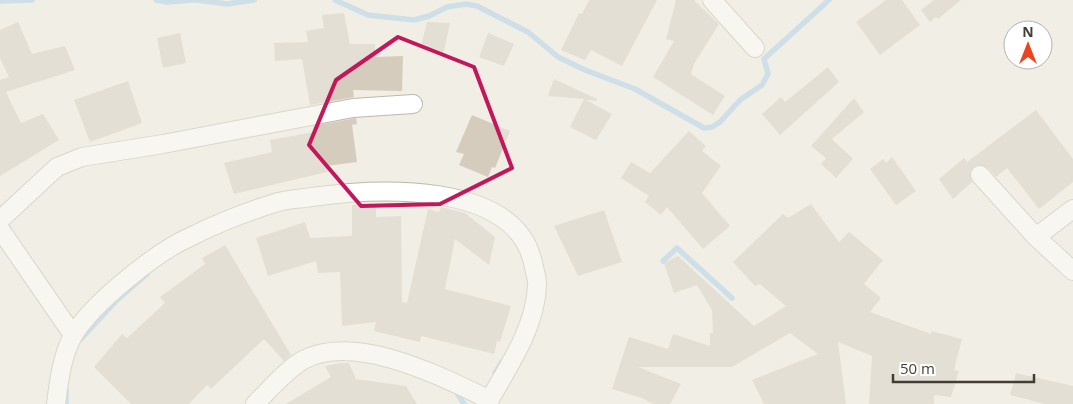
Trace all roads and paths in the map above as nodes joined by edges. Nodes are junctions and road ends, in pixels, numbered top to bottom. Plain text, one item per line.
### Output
1 (712, 0) edge
2 (756, 48) dead end
3 (412, 104) dead end
4 (980, 175) dead end
5 (1073, 209) edge
6 (0, 220) edge
7 (0, 229) edge
8 (1036, 237) junction
9 (1073, 271) edge
10 (73, 335) junction
11 (489, 402) edge
12 (56, 404) edge
13 (255, 404) edge

1 - 2 street
3 - 6 street
4 - 8 street
5 - 8 street
7 - 10 street
8 - 9 street
10 - 11 street
10 - 12 street
11 - 13 street

